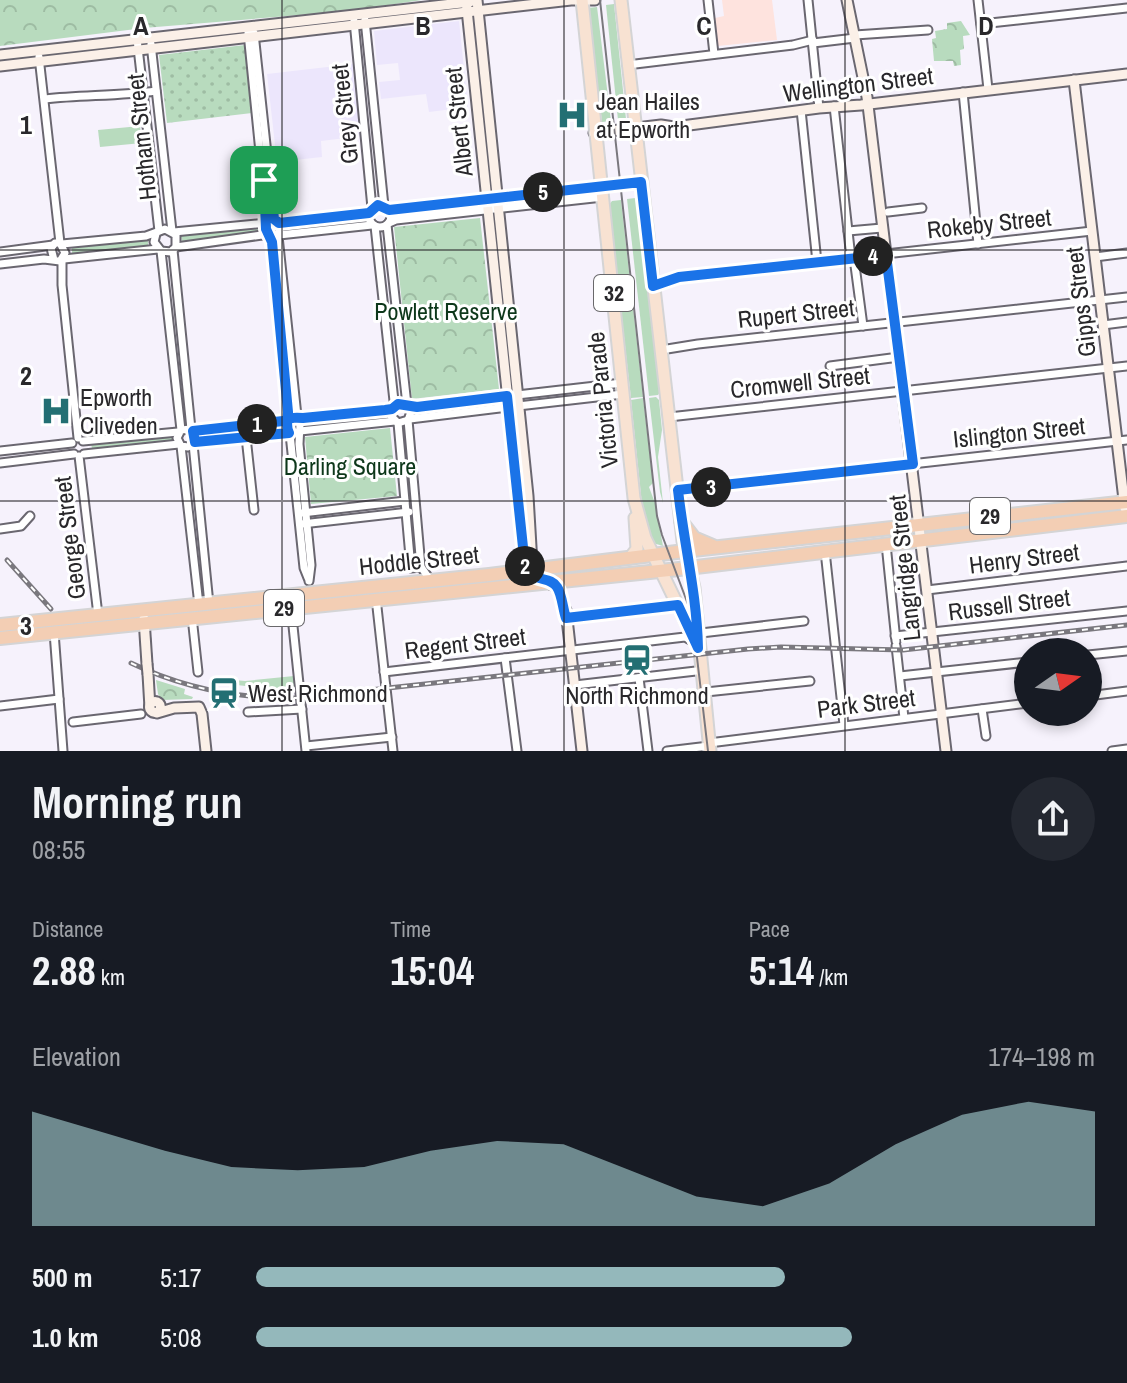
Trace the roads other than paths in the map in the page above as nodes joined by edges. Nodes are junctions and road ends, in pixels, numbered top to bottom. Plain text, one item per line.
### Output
1 (478, 0) edge
2 (582, 0) edge
3 (595, 0) edge
4 (621, 0) edge
5 (708, 0) edge
6 (808, 0) edge
7 (847, 0) edge
8 (978, 0) edge
9 (466, 1) edge
10 (1127, 8) edge
11 (478, 13) junction
12 (467, 14) junction
13 (359, 19) junction
14 (981, 24) junction
15 (928, 30) dead end
16 (251, 32) junction
17 (855, 39) junction
18 (151, 43) junction
19 (813, 43) junction
20 (137, 44) junction
21 (714, 54) junction
22 (0, 55) edge
23 (39, 55) junction
24 (627, 65) junction
25 (0, 66) edge
26 (1127, 74) edge
27 (1074, 80) junction
28 (988, 89) junction
29 (156, 91) junction
30 (143, 92) junction
31 (963, 92) junction
32 (45, 99) junction
33 (868, 104) junction
34 (834, 106) junction
35 (819, 108) junction
36 (801, 110) junction
37 (634, 128) junction
38 (594, 133) junction
39 (641, 182) junction
40 (603, 192) junction
41 (513, 196) junction
42 (492, 198) junction
43 (386, 208) junction
44 (515, 208) junction
45 (922, 208) dead end
46 (494, 210) junction
47 (371, 211) junction
48 (888, 212) dead end
49 (272, 222) junction
50 (388, 224) junction
51 (373, 226) junction
52 (882, 228) junction
53 (848, 231) junction
54 (1092, 231) junction
55 (173, 232) junction
56 (157, 233) junction
57 (274, 236) junction
58 (57, 244) junction
59 (978, 244) junction
60 (175, 248) junction
61 (159, 250) junction
62 (0, 252) edge
63 (1127, 253) edge
64 (886, 255) junction
65 (1095, 257) junction
66 (853, 258) junction
67 (59, 260) junction
68 (817, 262) junction
69 (0, 264) edge
70 (653, 286) junction
71 (1127, 297) edge
72 (1100, 300) junction
73 (1127, 322) edge
74 (894, 323) junction
75 (1103, 325) junction
76 (863, 326) junction
77 (400, 347) junction
78 (388, 349) junction
79 (661, 350) junction
80 (183, 354) junction
81 (172, 355) junction
82 (899, 357) junction
83 (830, 366) dead end
84 (1127, 366) edge
85 (1108, 368) junction
86 (403, 375) junction
87 (391, 377) junction
88 (622, 389) junction
89 (904, 391) junction
90 (188, 398) junction
91 (176, 399) junction
92 (513, 401) junction
93 (408, 406) junction
94 (393, 408) junction
95 (669, 417) junction
96 (293, 418) junction
97 (409, 420) junction
98 (396, 422) junction
99 (192, 430) junction
100 (180, 431) junction
101 (294, 432) junction
102 (246, 437) junction
103 (1122, 440) edge
104 (78, 441) junction
105 (194, 443) junction
106 (180, 445) junction
107 (1, 451) edge
108 (410, 451) junction
109 (399, 453) junction
110 (79, 455) junction
111 (1, 463) edge
112 (913, 464) junction
113 (678, 490) junction
114 (523, 492) junction
115 (634, 498) junction
116 (415, 500) junction
117 (404, 501) junction
118 (1126, 502) edge
119 (302, 509) junction
120 (254, 510) dead end
121 (416, 511) junction
122 (405, 513) junction
123 (30, 516) dead end
124 (1127, 517) edge
125 (681, 521) junction
126 (303, 524) junction
127 (919, 525) junction
128 (0, 529) edge
129 (921, 539) junction
130 (886, 543) junction
131 (720, 547) junction
132 (685, 551) junction
133 (825, 551) junction
134 (653, 555) junction
135 (630, 558) junction
136 (1127, 566) edge
137 (421, 567) junction
138 (690, 567) junction
139 (661, 570) junction
140 (539, 574) junction
141 (431, 581) junction
142 (511, 585) junction
143 (310, 587) junction
144 (927, 590) junction
145 (375, 592) junction
146 (678, 605) junction
147 (291, 607) junction
148 (200, 609) junction
149 (1127, 611) edge
150 (98, 615) junction
151 (565, 616) junction
152 (143, 617) junction
153 (804, 621) dead end
154 (0, 625) edge
155 (54, 632) junction
156 (931, 633) junction
157 (696, 635) junction
158 (0, 638) edge
159 (896, 641) junction
160 (570, 651) junction
161 (1127, 651) edge
162 (1102, 654) edge
163 (505, 658) junction
164 (1014, 664) edge
165 (696, 671) junction
166 (198, 672) dead end
167 (384, 672) junction
168 (936, 672) junction
169 (900, 676) junction
170 (639, 678) junction
171 (810, 681) dead end
172 (575, 685) junction
173 (1127, 691) edge
174 (706, 692) junction
175 (1102, 694) edge
176 (59, 699) junction
177 (1014, 705) edge
178 (0, 706) edge
179 (153, 708) junction
180 (302, 709) junction
181 (705, 709) junction
182 (982, 709) junction
183 (248, 712) dead end
184 (941, 713) junction
185 (904, 718) junction
186 (73, 722) dead end
187 (844, 725) junction
188 (986, 736) dead end
189 (392, 737) junction
190 (359, 740) junction
191 (709, 747) edge
192 (306, 748) edge
193 (1127, 749) edge
194 (63, 751) edge
195 (206, 751) edge
196 (360, 751) edge
197 (393, 751) edge
198 (517, 751) edge
199 (582, 751) edge
200 (648, 751) edge
201 (667, 751) edge
202 (946, 751) edge
203 (1112, 751) edge

1 - 9 street
1 - 11 street, Albert Street
2 - 3 street
2 - 11 street
2 - 38 main road, Victoria Parade / 32
4 - 24 main road, 32
5 - 21 street
6 - 19 street
7 - 17 street, Langridge Street
8 - 14 street
9 - 12 street, Albert Street
9 - 13 street
10 - 14 street
11 - 12 street
11 - 42 street, Albert Street
12 - 13 street
12 - 42 street, Albert Street
13 - 16 street
13 - 43 street, Grey Street
13 - 47 street, Grey Street
14 - 28 street
15 - 17 street
16 - 18 street
16 - 49 street
17 - 19 street
17 - 33 street, Langridge Street
18 - 20 street
18 - 29 street, Hotham Street
19 - 21 street
19 - 35 street
20 - 23 street
20 - 30 street, Hotham Street
21 - 24 street
22 - 23 street
23 - 25 street
23 - 32 street
24 - 37 main road, 32
26 - 27 street, Wellington Street
27 - 28 street, Wellington Street
27 - 54 street, Gipps Street
28 - 31 street, Wellington Street
29 - 30 street
29 - 55 street, Hotham Street
30 - 32 street
30 - 56 street, Hotham Street
31 - 33 street, Wellington Street
31 - 59 street
32 - 58 street
33 - 34 street, Wellington Street
33 - 52 street, Langridge Street
34 - 35 street, Wellington Street
34 - 53 street
35 - 36 street, Wellington Street
36 - 37 street, Wellington Street
36 - 68 street
37 - 38 street, Wellington Street
37 - 39 main road, 32
38 - 40 main road, Victoria Parade / 32
39 - 40 street
39 - 70 main road, 32
40 - 41 street
40 - 44 street
40 - 88 main road, Victoria Parade / 32
41 - 42 street
41 - 44 street
42 - 43 street
42 - 46 street, Albert Street
43 - 47 street
43 - 50 street
44 - 46 street
45 - 48 street
46 - 50 street
46 - 92 street, Albert Street
47 - 49 street
47 - 51 street
49 - 55 street
49 - 57 street
49 - 57 street
50 - 51 street
50 - 77 street
51 - 57 street
51 - 78 street
52 - 53 street
52 - 64 street, Langridge Street
53 - 66 street
54 - 59 street, Rokeby Street
54 - 65 street, Gipps Street
55 - 56 street
55 - 60 street
56 - 58 street
56 - 61 street
57 - 60 street
57 - 96 street
58 - 62 street
58 - 67 street
58 - 67 street
59 - 64 street, Rokeby Street
60 - 61 street
60 - 80 street
61 - 67 street
61 - 81 street
63 - 65 street
64 - 66 street, Rokeby Street
64 - 74 street, Langridge Street
65 - 72 street, Gipps Street
66 - 68 street, Rokeby Street
66 - 76 street
67 - 69 street
67 - 104 street
68 - 70 street, Rokeby Street
70 - 79 main road, 32
71 - 72 street, Rupert Street
72 - 74 street, Rupert Street
72 - 75 street, Gipps Street
73 - 75 street
74 - 76 street, Rupert Street
74 - 82 street, Langridge Street
75 - 85 street, Gipps Street
76 - 79 street, Rupert Street
77 - 78 street
77 - 86 street
78 - 87 street
79 - 95 main road, 32
80 - 81 street
80 - 90 street
81 - 91 street
82 - 83 street
82 - 89 street, Langridge Street
84 - 85 street, Cromwell Street
85 - 89 street, Cromwell Street
85 - 103 street, Gipps Street
86 - 87 street
86 - 93 street
87 - 94 street
88 - 92 street
88 - 115 main road, Victoria Parade / 32
89 - 95 street, Cromwell Street
89 - 112 street, Langridge Street
90 - 91 street
90 - 99 street
91 - 100 street
92 - 93 street
92 - 97 street
92 - 114 street, Albert Street
93 - 94 street
93 - 97 street
94 - 96 street
94 - 98 street
95 - 113 main road, 32
96 - 99 street
96 - 101 street
96 - 101 street
97 - 98 street
97 - 108 street
98 - 101 street
98 - 109 street
99 - 100 street
99 - 105 street
100 - 104 street
100 - 106 street
101 - 102 street
101 - 119 street
102 - 105 street
102 - 120 street
103 - 112 street, Islington Street
103 - 118 street, Gipps Street
104 - 107 street
104 - 110 street
104 - 110 street
105 - 106 street
105 - 148 street
106 - 110 street
106 - 148 street
107 - 111 street
108 - 109 street
108 - 116 street
109 - 117 street
110 - 111 street
110 - 150 street, George Street
112 - 113 street, Islington Street
112 - 127 street, Langridge Street
113 - 125 main road, 32
114 - 140 street, Albert Street
114 - 140 street, Albert Street
115 - 134 main road, Victoria Parade / 32
115 - 135 main road
116 - 117 street
116 - 121 street
117 - 119 street
117 - 122 street
118 - 124 street, Gipps Street
118 - 127 highway, Hoddle Street / 29
119 - 126 street
121 - 122 street
121 - 137 street
122 - 126 street
122 - 137 street
123 - 128 street
124 - 129 highway, Hoddle Street / 29
125 - 131 highway
125 - 132 main road, 32
126 - 143 street
127 - 129 street, Langridge Street
127 - 131 highway, Hoddle Street / 29
129 - 130 highway, Hoddle Street / 29
129 - 144 street, Langridge Street
130 - 133 highway, Hoddle Street / 29
130 - 159 street
131 - 132 highway, Hoddle Street / 29
132 - 134 highway, Hoddle Street / 29
132 - 138 main road, 32
133 - 138 highway, Hoddle Street / 29
133 - 187 street
134 - 135 highway, Hoddle Street / 29
134 - 139 main road, 32
135 - 140 highway, Hoddle Street / 29
136 - 144 street, Henry Street
137 - 141 street
138 - 139 highway, Hoddle Street / 29
138 - 157 main road, 32
139 - 140 highway, Hoddle Street / 29
139 - 146 main road, 32
140 - 141 highway, Hoddle Street / 29
140 - 142 highway, Hoddle Street / 29
140 - 142 street
140 - 151 street
141 - 145 highway, Hoddle Street / 29
142 - 145 highway, Hoddle Street / 29
143 - 145 highway, Hoddle Street / 29
143 - 148 highway, Hoddle Street / 29
144 - 156 street, Langridge Street
145 - 147 highway, Hoddle Street / 29
145 - 167 street
146 - 151 street
146 - 157 main road, 32
147 - 148 highway, Hoddle Street / 29
147 - 180 street
148 - 152 highway, Hoddle Street / 29
148 - 166 street
149 - 156 street, Russell Street
150 - 152 highway, Hoddle Street / 29
150 - 154 highway, Hoddle Street / 29
151 - 160 street
152 - 155 highway, Hoddle Street / 29
152 - 179 street
153 - 157 street, Regent Street
155 - 158 highway, Hoddle Street / 29
155 - 176 street
156 - 159 street, Russell Street
156 - 168 street, Langridge Street
157 - 160 street, Regent Street
157 - 165 main road, 32
157 - 174 main road, 32
157 - 181 main road, 32
159 - 169 street
160 - 163 street, Regent Street
160 - 172 street
161 - 162 street
163 - 167 street, Regent Street
163 - 198 street
164 - 168 street
165 - 170 street
165 - 181 main road, 32
167 - 189 street
168 - 169 street
168 - 184 street, Langridge Street
169 - 185 street
170 - 172 street
170 - 200 street
171 - 174 street
172 - 199 street
173 - 175 street
174 - 181 main road, 32
176 - 178 street
176 - 194 street
177 - 182 street, Park Street
179 - 186 street
179 - 195 street
180 - 183 street
180 - 192 street
181 - 191 main road, 32
182 - 184 street, Park Street
182 - 188 street
184 - 185 street, Park Street
184 - 202 street, Langridge Street
185 - 187 street, Park Street
187 - 191 street, Park Street
189 - 190 street
189 - 197 street
190 - 192 street
190 - 196 street
191 - 201 street, Park Street
193 - 203 street

